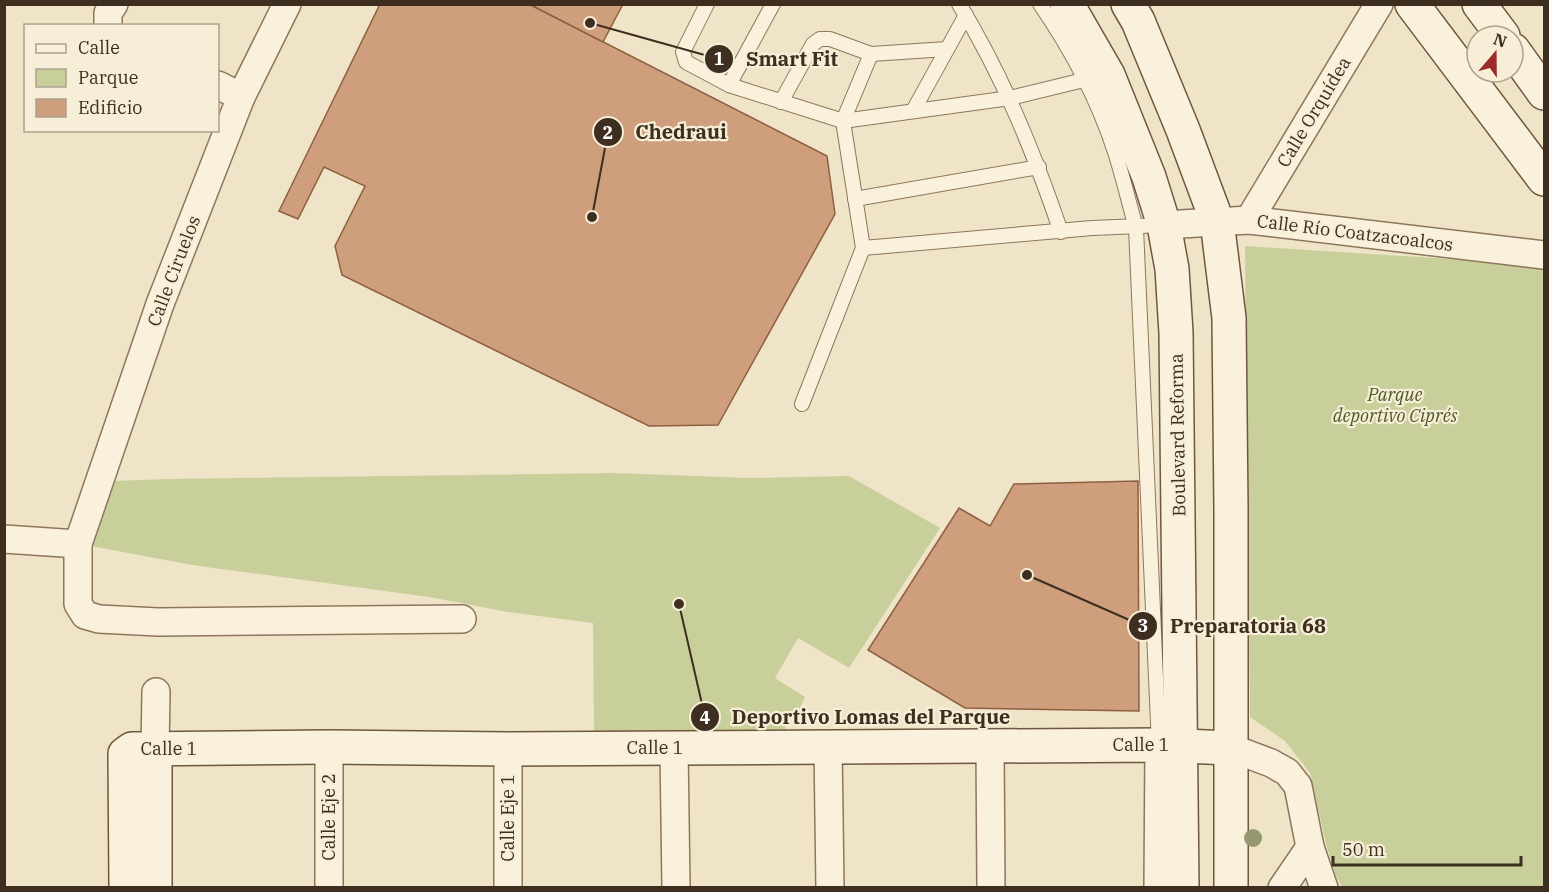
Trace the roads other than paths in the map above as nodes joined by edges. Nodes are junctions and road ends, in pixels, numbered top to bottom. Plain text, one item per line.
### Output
1 (287, 4) edge
2 (707, 4) edge
3 (773, 4) edge
4 (1040, 4) edge
5 (1067, 4) edge
6 (1379, 4) edge
7 (1412, 4) edge
8 (1479, 4) edge
9 (963, 10) edge
10 (1138, 10) edge
11 (1494, 24) edge
12 (947, 49) junction
13 (871, 54) junction
14 (1525, 66) edge
15 (1097, 77) junction
16 (729, 85) junction
17 (229, 91) edge
18 (1545, 93) edge
19 (1010, 98) junction
20 (782, 102) junction
21 (912, 111) junction
22 (843, 121) junction
23 (219, 122) edge
24 (216, 132) edge
25 (1039, 167) junction
26 (1545, 178) edge
27 (855, 199) junction
28 (1233, 221) junction
29 (1150, 226) junction
30 (1061, 232) junction
31 (863, 248) junction
32 (1545, 255) edge
33 (802, 404) dead end
34 (4, 538) edge
35 (78, 544) junction
36 (462, 619) dead end
37 (156, 692) dead end
38 (1170, 745) junction
39 (828, 746) junction
40 (990, 746) junction
41 (329, 747) junction
42 (674, 748) junction
43 (1231, 748) junction
44 (508, 749) junction
45 (141, 750) junction
46 (1310, 847) junction
47 (126, 888) edge
48 (155, 888) edge
49 (329, 888) edge
50 (508, 888) edge
51 (676, 888) edge
52 (830, 888) edge
53 (991, 888) edge
54 (1158, 888) edge
55 (1182, 888) edge
56 (1231, 888) edge
57 (1282, 888) edge
58 (1324, 888) edge

1 - 17 street, Calle Ciruelos
2 - 16 lane
3 - 16 lane
4 - 15 lane
5 - 15 main road, Boulevard Reforma
6 - 28 street, Calle Orquídea
7 - 26 main road
8 - 11 main road
9 - 12 lane
9 - 19 lane
10 - 28 main road
12 - 13 lane
12 - 21 lane
13 - 20 lane
13 - 22 lane
14 - 18 main road
15 - 19 lane
15 - 29 main road, Boulevard Reforma
16 - 20 lane
17 - 23 street, Calle Ciruelos
19 - 21 lane
19 - 25 lane
20 - 22 lane
21 - 22 lane
22 - 27 lane
24 - 35 street, Calle Ciruelos
25 - 27 lane
25 - 30 lane
27 - 31 lane
28 - 29 street, Calle Río Coatzacoalcos
28 - 32 street, Calle Río Coatzacoalcos
28 - 43 main road
29 - 30 lane
29 - 38 main road, Boulevard Reforma
30 - 31 lane
31 - 33 lane
34 - 35 street
35 - 36 street, Calle Ciruelos
37 - 45 street
38 - 40 main road, Calle 1
38 - 43 main road, Calle 1
38 - 54 street
38 - 55 main road, Boulevard Reforma
39 - 40 main road, Calle 1
39 - 42 main road, Calle 1
39 - 52 street
40 - 53 street
41 - 44 main road, Calle 1
41 - 45 main road, Calle 1
41 - 49 street, Calle Eje 2
42 - 44 main road, Calle 1
42 - 51 street
43 - 46 street
43 - 56 main road
44 - 50 street, Calle Eje 1
45 - 47 main road
45 - 48 main road
46 - 57 street
46 - 58 street

